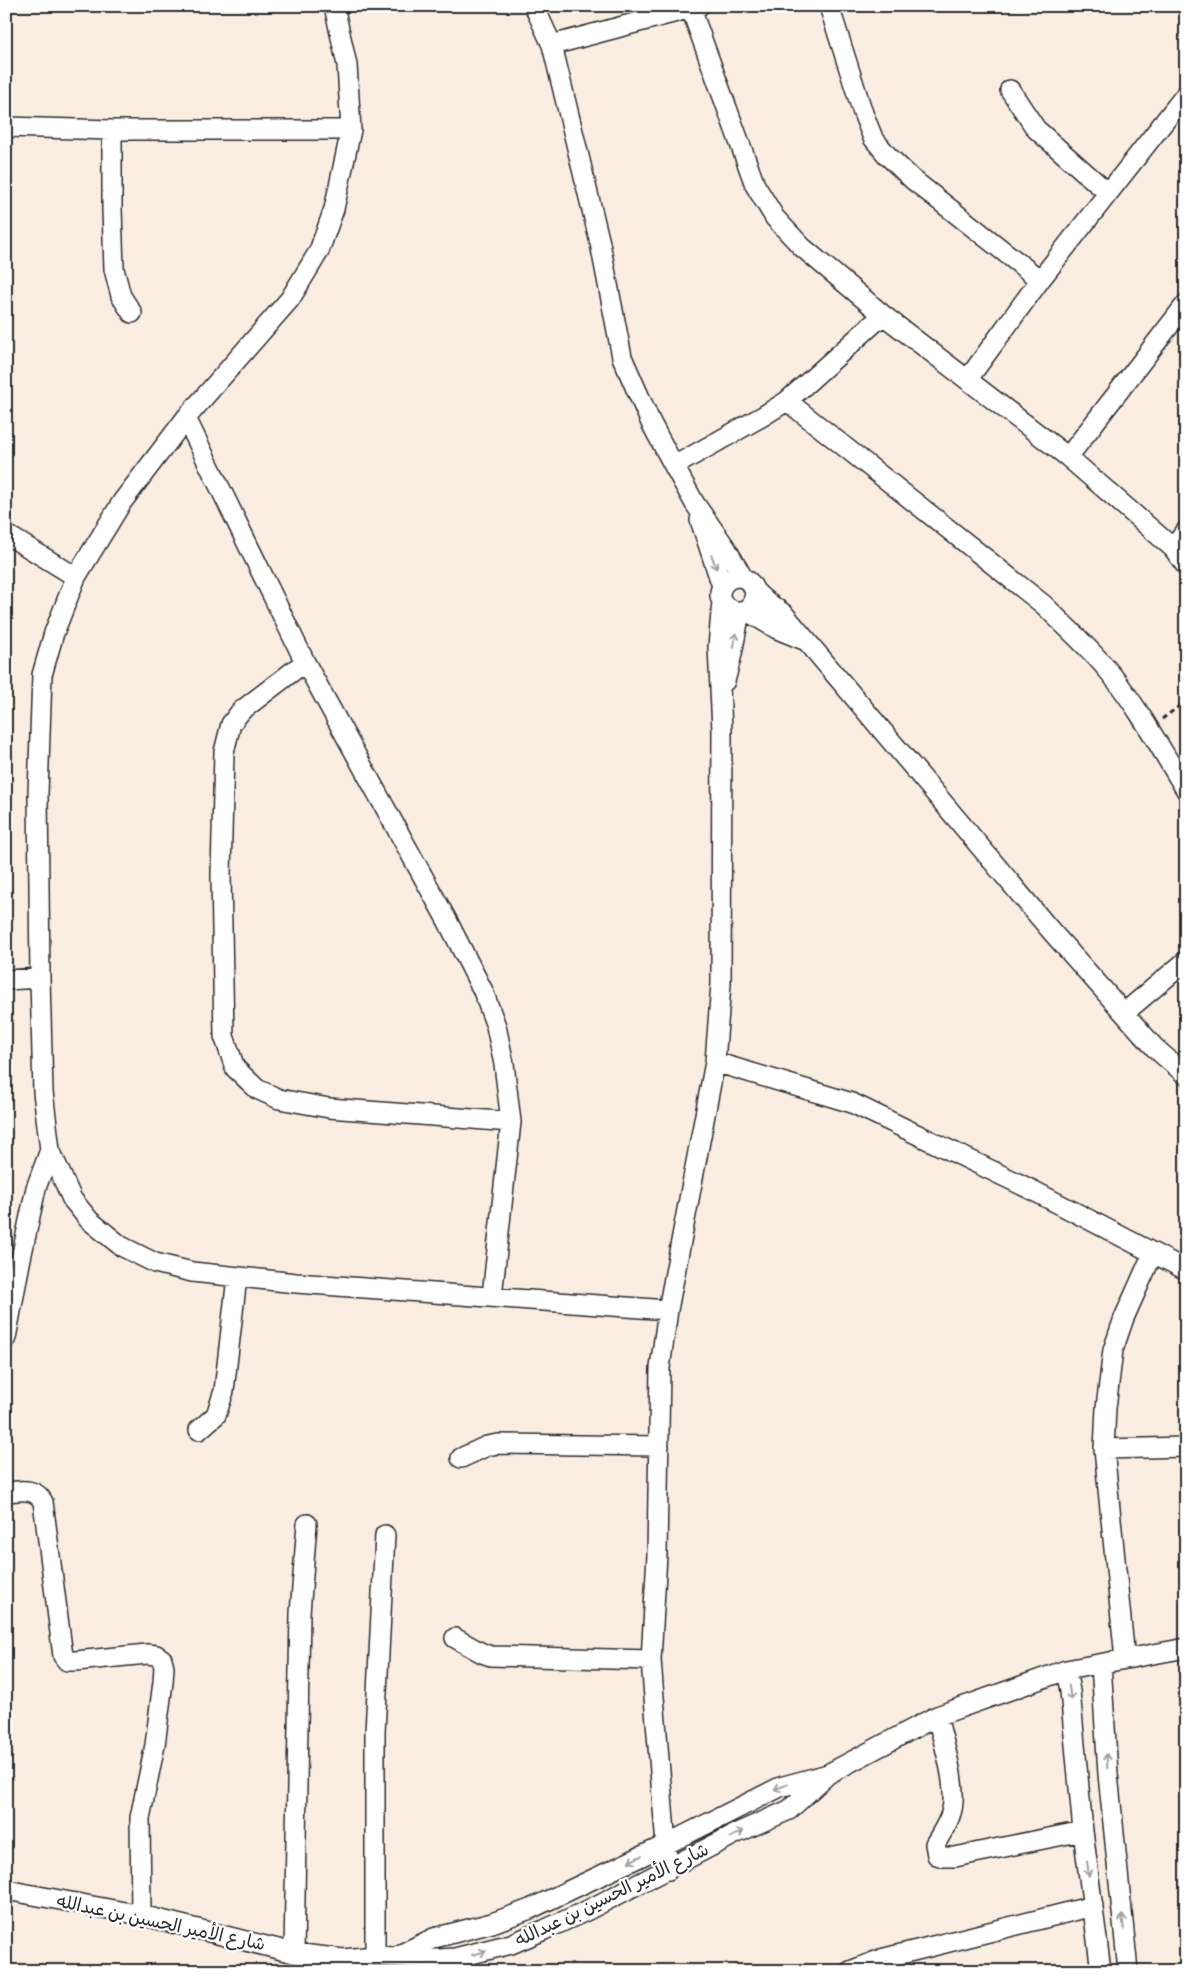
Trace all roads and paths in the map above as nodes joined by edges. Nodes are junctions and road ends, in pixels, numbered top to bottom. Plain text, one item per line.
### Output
1 (334, 6) edge
2 (534, 6) edge
3 (829, 6) edge
4 (695, 8) edge
5 (552, 45) junction
6 (1010, 90) dead end
7 (1186, 94) edge
8 (6, 127) edge
9 (112, 130) junction
10 (351, 130) junction
11 (1108, 193) junction
12 (1040, 280) junction
13 (1186, 304) edge
14 (132, 313) dead end
15 (883, 315) junction
16 (968, 379) junction
17 (787, 401) junction
18 (186, 418) junction
19 (1068, 457) junction
20 (674, 466) junction
21 (695, 504) junction
22 (1186, 530) edge
23 (6, 534) edge
24 (1173, 548) junction
25 (1186, 566) edge
26 (76, 577) junction
27 (749, 585) junction
28 (722, 594) junction
29 (742, 611) junction
30 (807, 641) junction
31 (305, 662) junction
32 (719, 701) junction
33 (1186, 701) edge
34 (1149, 729) junction
35 (1186, 790) edge
36 (1186, 961) edge
37 (40, 978) junction
38 (6, 980) edge
39 (1124, 1013) junction
40 (715, 1062) junction
41 (1186, 1075) edge
42 (511, 1122) junction
43 (50, 1150) junction
44 (1153, 1253) junction
45 (1186, 1270) edge
46 (237, 1277) junction
47 (492, 1296) junction
48 (668, 1310) junction
49 (6, 1338) edge
50 (199, 1430) dead end
51 (659, 1446) junction
52 (1186, 1447) edge
53 (1104, 1450) junction
54 (461, 1458) dead end
55 (6, 1492) edge
56 (307, 1524) dead end
57 (384, 1535) dead end
58 (455, 1638) dead end
59 (1186, 1648) edge
60 (1125, 1659) junction
61 (651, 1660) junction
62 (1101, 1664) junction
63 (1066, 1670) junction
64 (937, 1716) junction
65 (828, 1774) junction
66 (1083, 1831) junction
67 (665, 1845) junction
68 (668, 1870) junction
69 (6, 1890) edge
70 (1093, 1906) junction
71 (141, 1915) junction
72 (434, 1938) junction
73 (294, 1952) junction
74 (375, 1956) junction
75 (396, 1957) junction
76 (342, 1959) junction
77 (442, 1965) edge
78 (311, 1971) edge
79 (850, 1971) edge
80 (1101, 1971) edge
81 (1128, 1971) edge

1 - 10 street
2 - 5 street
3 - 12 street
4 - 5 street
4 - 15 street
5 - 20 street
6 - 11 street
7 - 11 street
8 - 9 street
9 - 10 street
9 - 14 street
10 - 18 street
11 - 12 street
12 - 16 street
13 - 19 street
15 - 16 street
15 - 17 street
16 - 19 street
17 - 20 street
17 - 34 street
18 - 26 street
18 - 31 street
19 - 24 street
20 - 21 street
21 - 27 street
21 -> 28 street
22 - 24 street
23 - 26 street
24 - 25 street
26 - 37 street
27 - 28 street
27 - 29 street
27 - 30 street
28 - 29 street
28 - 32 street
29 - 30 street
32 -> 29 street
30 - 39 street
31 - 42 street
31 - 42 street
32 - 40 street
33 - 34 path
34 - 35 street
36 - 39 street
37 - 38 street
37 - 43 street
39 - 41 street
40 - 44 street
40 - 48 street
42 - 47 street
43 - 46 street
43 - 49 street
44 - 45 street
44 - 53 street
46 - 47 street
46 - 50 street
47 - 48 street
48 - 51 street
51 - 54 street
51 - 61 street
52 - 53 street
53 - 60 street
55 - 71 street
56 - 73 street
57 - 74 street
58 - 61 street
59 - 60 street, شارع الأمير الحسين بن عبدالله
60 - 62 street, شارع الأمير الحسين بن عبدالله
61 - 67 street
62 - 63 street, شارع الأمير الحسين بن عبدالله
81 -> 62 street
63 - 64 street, شارع الأمير الحسين بن عبدالله
63 -> 66 street
64 - 65 street, شارع الأمير الحسين بن عبدالله
64 - 66 street
65 -> 67 street, شارع الأمير الحسين بن عبدالله
68 -> 65 street, شارع الأمير الحسين بن عبدالله
66 -> 70 street
67 - 68 street
67 -> 72 street, شارع الأمير الحسين بن عبدالله
77 -> 68 street, شارع الأمير الحسين بن عبدالله
69 - 71 street, شارع الأمير الحسين بن عبدالله
70 - 79 street
70 - 80 street
71 - 73 street, شارع الأمير الحسين بن عبدالله
72 - 75 street, شارع الأمير الحسين بن عبدالله
72 - 77 street
73 - 76 street, شارع الأمير الحسين بن عبدالله
74 - 75 street, شارع الأمير الحسين بن عبدالله
74 - 76 street, شارع الأمير الحسين بن عبدالله
75 - 77 street, شارع الأمير الحسين بن عبدالله
76 - 78 street

